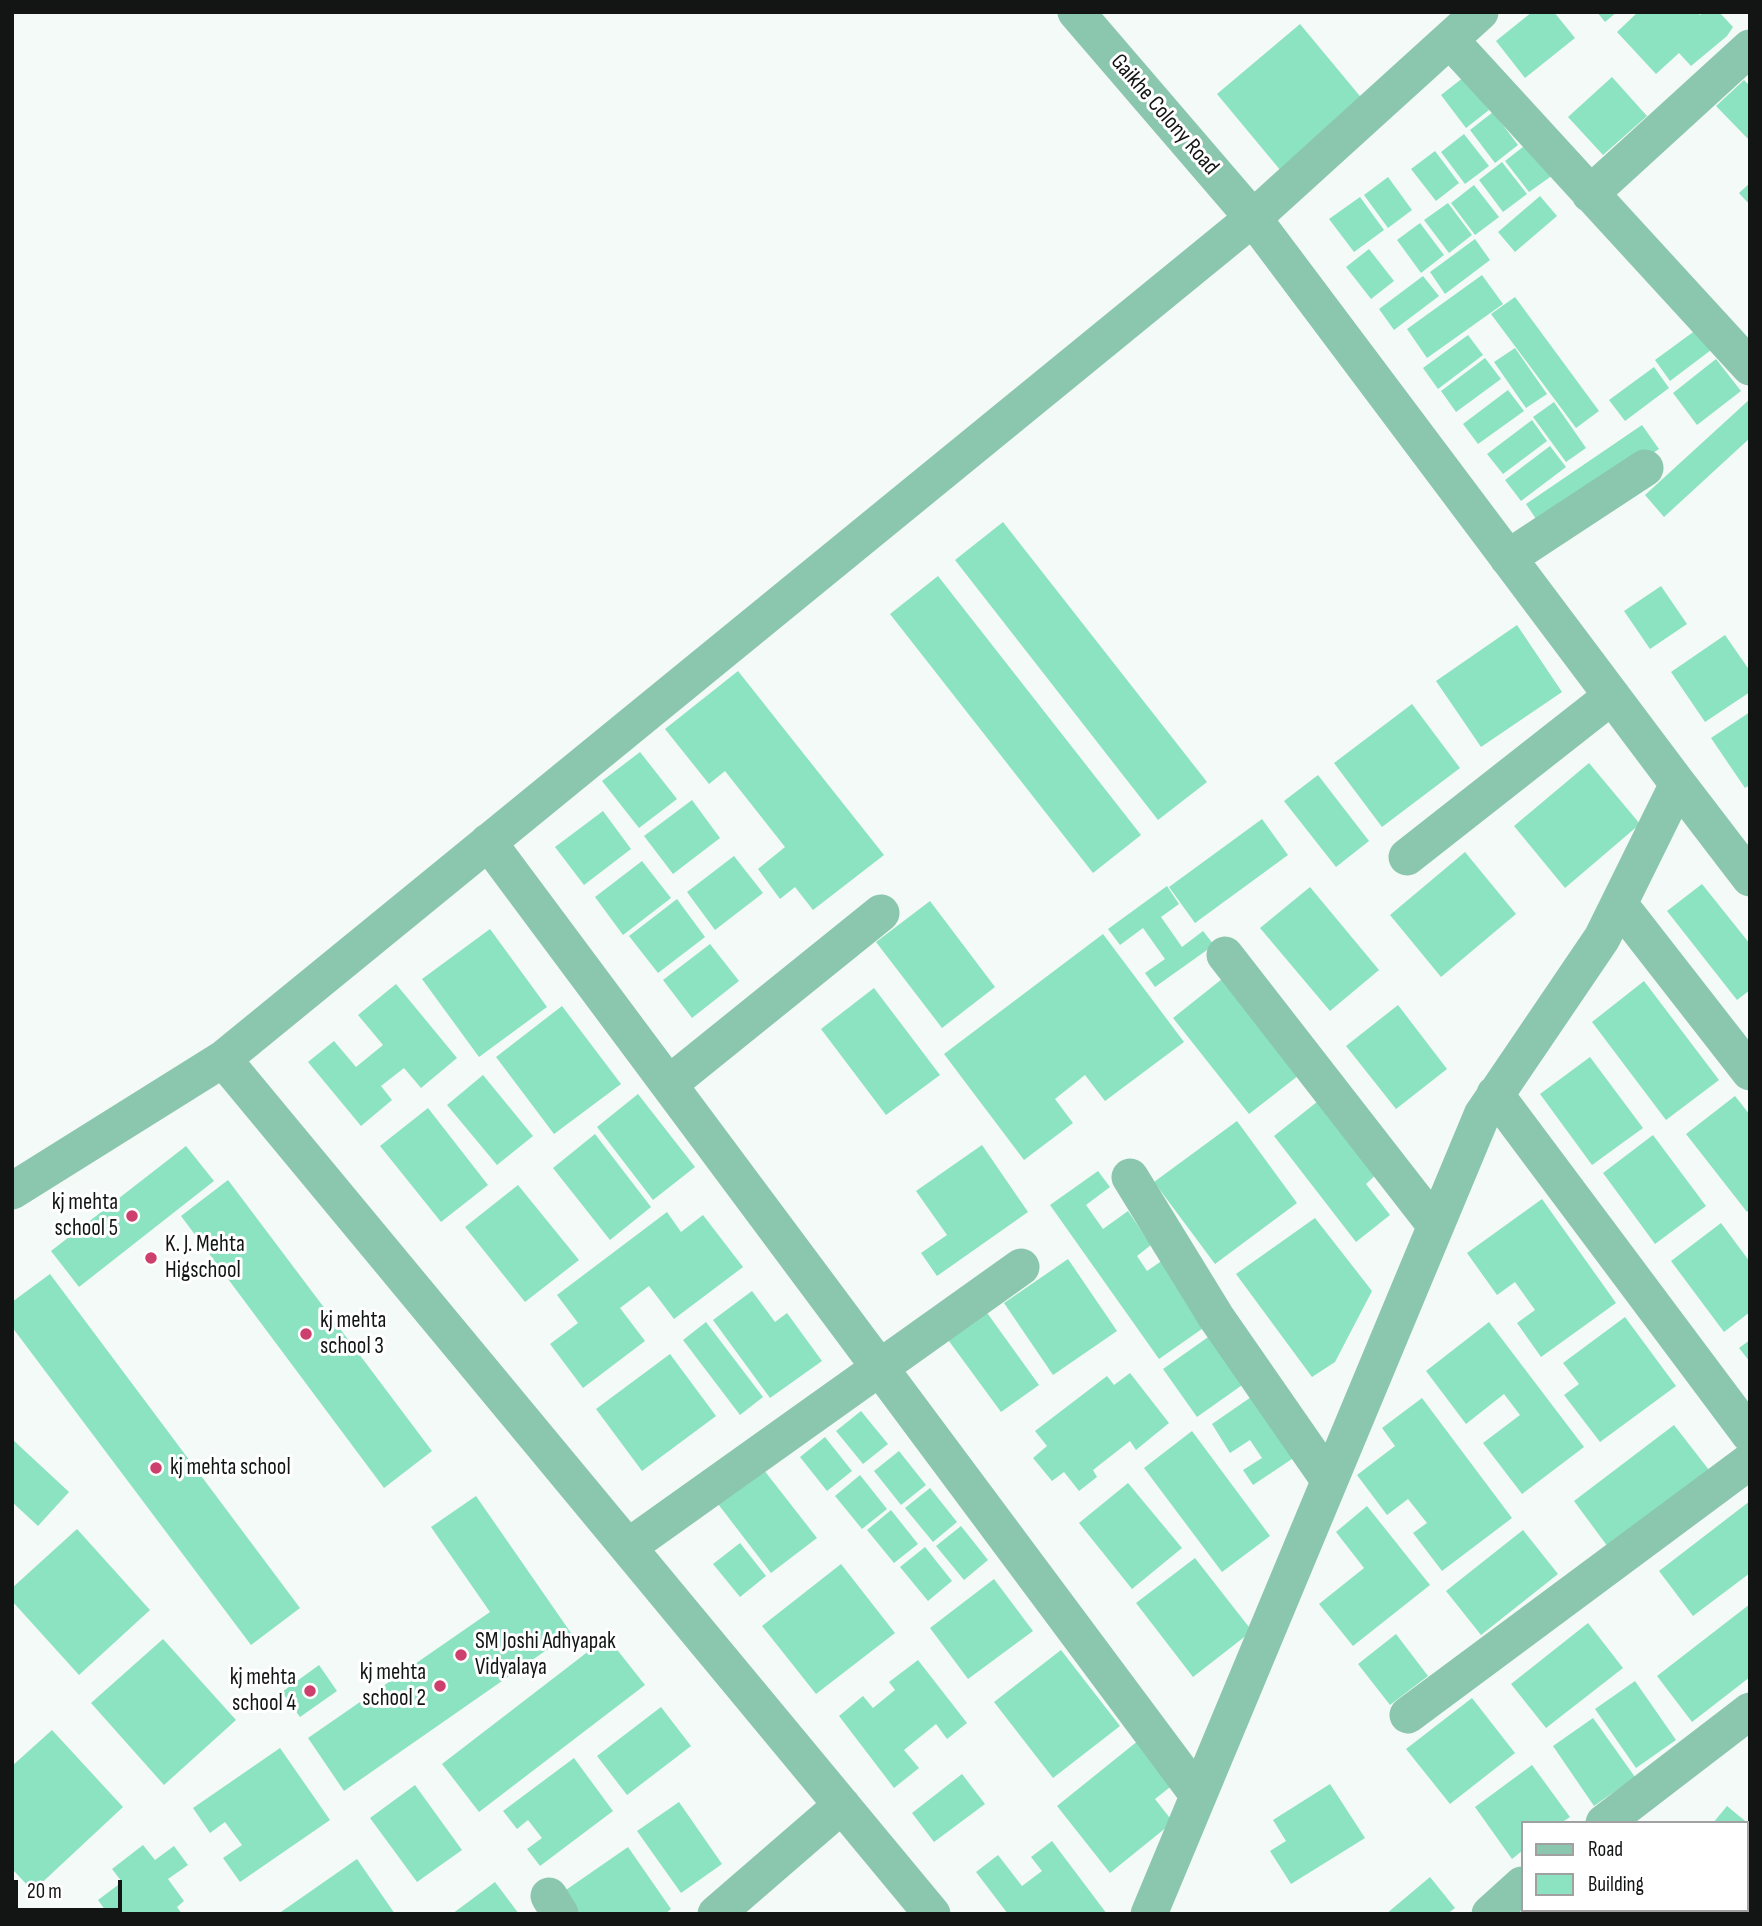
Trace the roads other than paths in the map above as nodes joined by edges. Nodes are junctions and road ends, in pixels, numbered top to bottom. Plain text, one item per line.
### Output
1 (1076, 12) edge
2 (1480, 12) edge
3 (1450, 40) junction
4 (1750, 48) edge
5 (1590, 194) junction
6 (1253, 218) junction
7 (1744, 349) edge
8 (1645, 468) dead end
9 (1508, 558) junction
10 (1612, 696) junction
11 (1678, 784) junction
12 (488, 842) junction
13 (1407, 857) dead end
14 (1750, 878) edge
15 (1619, 904) junction
16 (881, 913) dead end
17 (1225, 955) dead end
18 (223, 1059) junction
19 (1750, 1072) edge
20 (668, 1084) junction
21 (1496, 1094) junction
22 (1130, 1177) dead end
23 (12, 1191) edge
24 (1435, 1225) junction
25 (1021, 1267) dead end
26 (880, 1368) junction
27 (1750, 1435) edge
28 (1750, 1461) edge
29 (1329, 1480) junction
30 (628, 1547) junction
31 (1750, 1711) edge
32 (1408, 1715) dead end
33 (1198, 1795) junction
34 (842, 1805) junction
35 (1607, 1821) edge
36 (1520, 1887) edge
37 (716, 1914) edge
38 (932, 1914) edge
39 (1149, 1914) edge
40 (1490, 1914) edge

1 - 6 street, Gaikhe Colony Road
2 - 3 street
3 - 5 street
3 - 6 street
4 - 5 street
5 - 7 street
6 - 9 street, Gaikhe Colony Road
6 - 12 street
8 - 9 street
9 - 10 street, Gaikhe Colony Road
10 - 11 street, Gaikhe Colony Road
10 - 13 street
11 - 14 street, Gaikhe Colony Road
11 - 15 street
12 - 18 street
12 - 20 street
15 - 19 street
15 - 21 street
16 - 20 street
17 - 24 street
18 - 23 street
18 - 30 street
20 - 26 street
21 - 24 street
21 - 27 street
22 - 29 street
24 - 29 street
25 - 26 street
26 - 30 street
26 - 33 street
28 - 32 street
29 - 33 street
30 - 34 street
31 - 35 street
33 - 39 street
34 - 37 street
34 - 38 street
36 - 40 street

